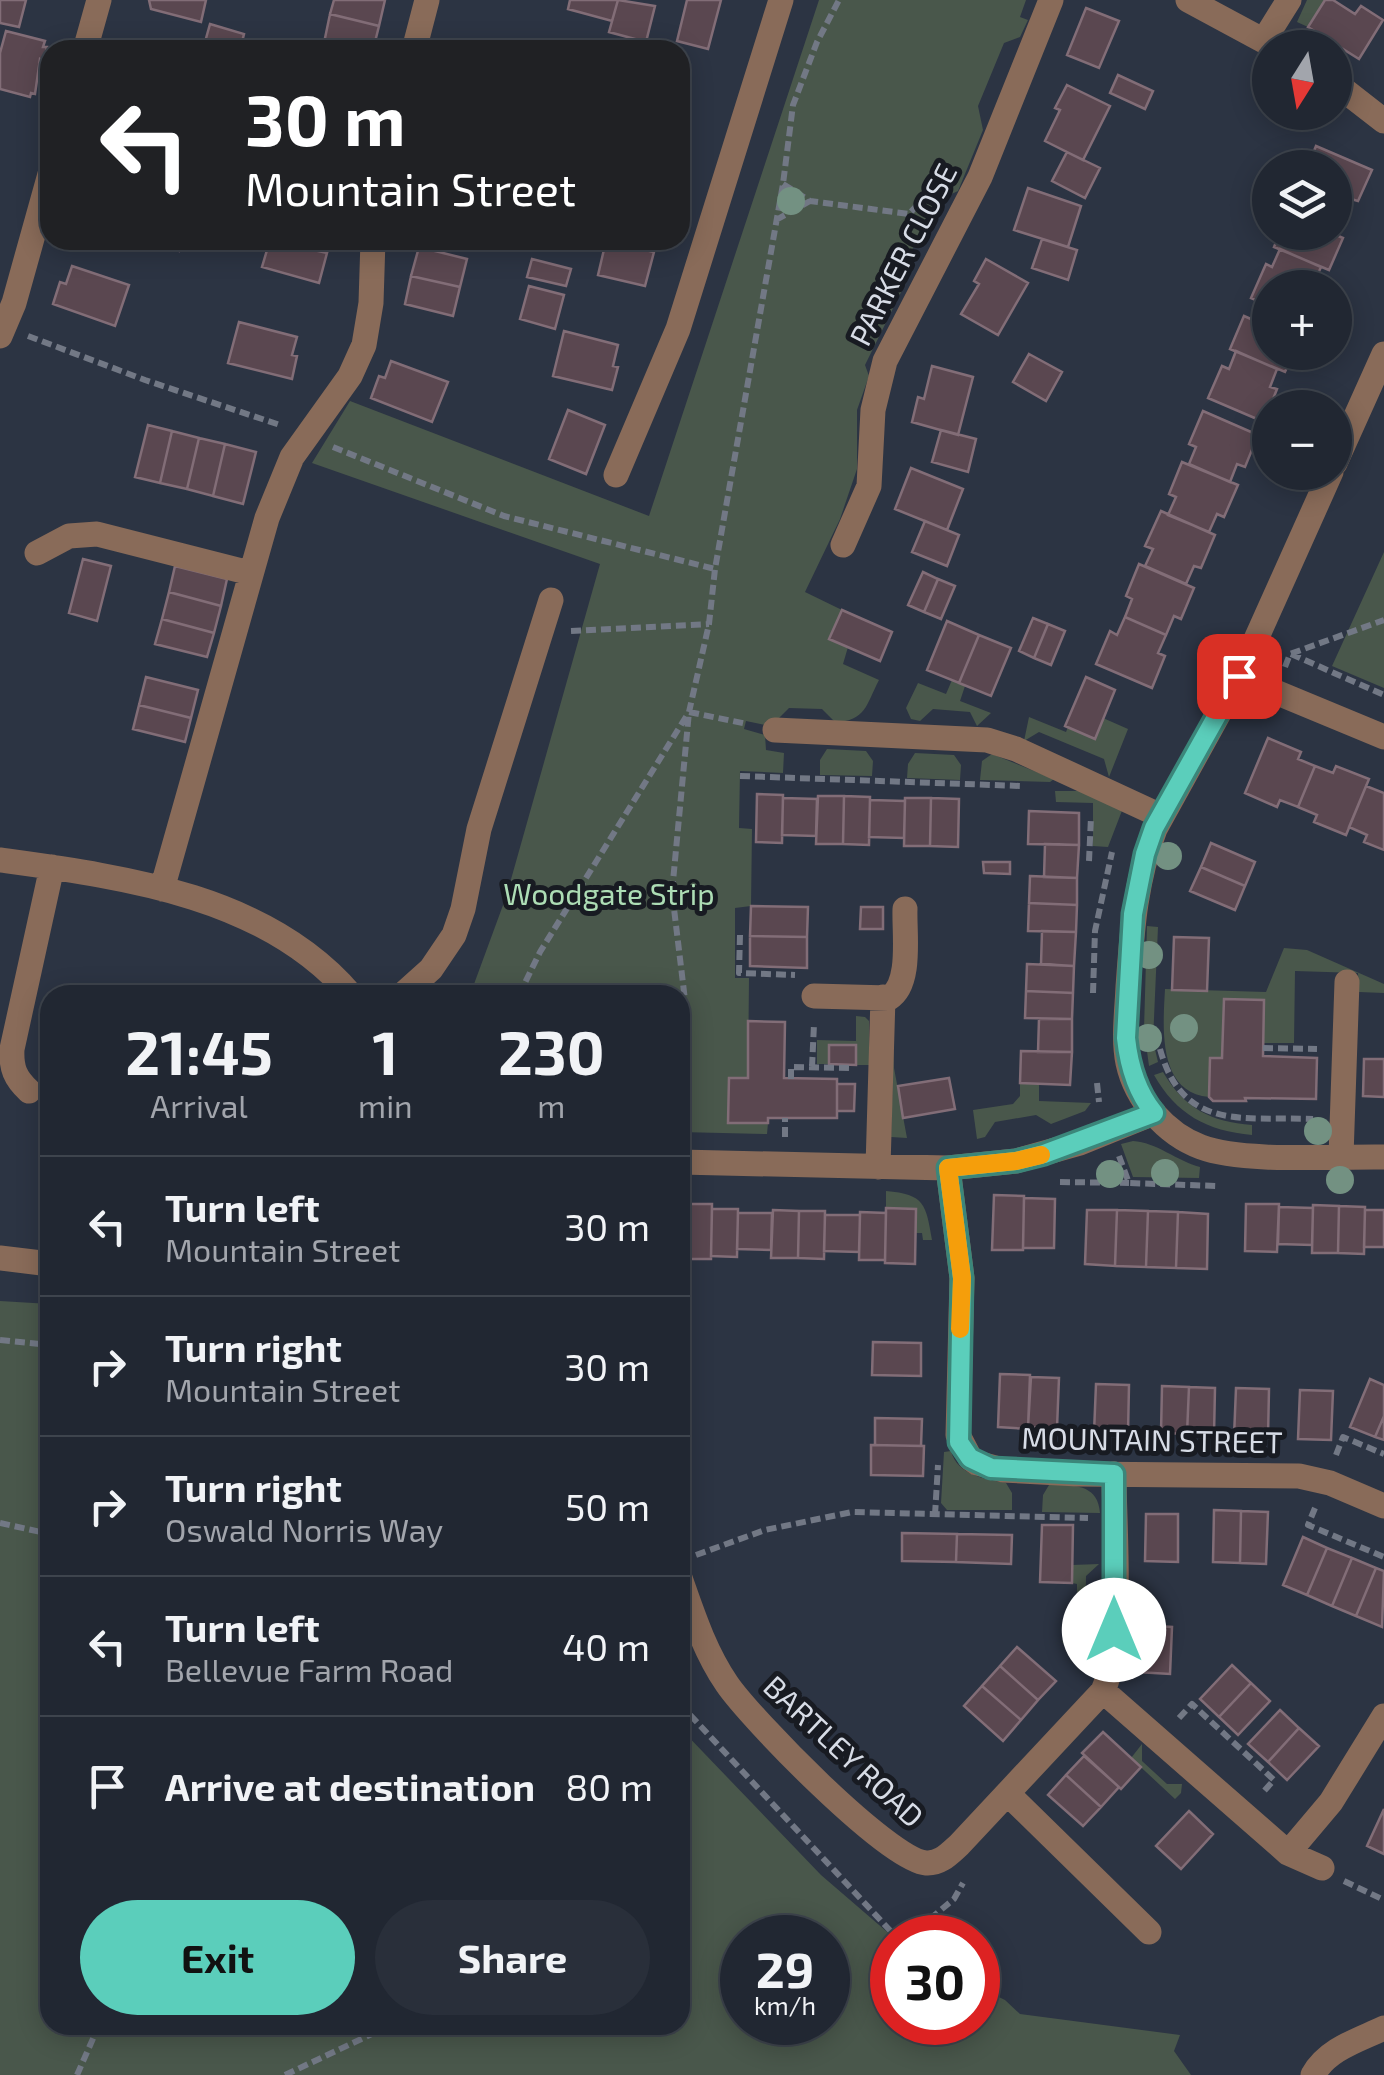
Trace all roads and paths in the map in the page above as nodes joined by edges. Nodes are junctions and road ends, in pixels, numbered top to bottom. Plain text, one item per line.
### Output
1 (99, 0) edge
2 (427, 0) edge
3 (781, 0) edge
4 (839, 0) edge
5 (1051, 0) edge
6 (1188, 0) edge
7 (1289, 0) edge
8 (1276, 30) edge
9 (1252, 34) edge
10 (88, 40) edge
11 (417, 40) edge
12 (1352, 96) edge
13 (1384, 121) edge
14 (980, 177) junction
15 (783, 184) junction
16 (810, 201) junction
17 (40, 205) edge
18 (776, 220) junction
19 (373, 250) edge
20 (5, 315) edge
21 (1384, 354) edge
22 (1352, 425) edge
23 (306, 434) junction
24 (616, 475) dead end
25 (1323, 490) edge
26 (842, 545) dead end
27 (36, 553) dead end
28 (715, 569) junction
29 (250, 573) junction
30 (550, 600) dead end
31 (1384, 620) edge
32 (709, 624) junction
33 (540, 632) junction
34 (1290, 654) junction
35 (1239, 676) junction
36 (1274, 690) junction
37 (1384, 695) edge
38 (689, 712) junction
39 (774, 730) joint
40 (1384, 737) edge
41 (740, 776) dead end
42 (1032, 786) dead end
43 (1091, 805) dead end
44 (1161, 816) junction
45 (0, 860) edge
46 (1090, 861) dead end
47 (52, 868) junction
48 (162, 889) junction
49 (905, 908) dead end
50 (1346, 982) dead end
51 (342, 985) edge
52 (413, 985) edge
53 (524, 985) edge
54 (683, 985) edge
55 (814, 996) dead end
56 (882, 997) junction
57 (1159, 1036) dead end
58 (1263, 1048) dead end
59 (1344, 1050) junction
60 (865, 1069) dead end
61 (790, 1079) dead end
62 (30, 1091) dead end
63 (1154, 1113) junction
64 (1342, 1121) junction
65 (1341, 1156) junction
66 (1384, 1157) edge
67 (690, 1162) edge
68 (878, 1166) junction
69 (948, 1168) junction
70 (0, 1258) edge
71 (40, 1263) edge
72 (0, 1340) edge
73 (40, 1344) edge
74 (1114, 1474) junction
75 (1384, 1506) edge
76 (1114, 1519) junction
77 (0, 1523) edge
78 (40, 1532) edge
79 (690, 1557) edge
80 (690, 1605) edge
81 (1103, 1691) junction
82 (690, 1715) edge
83 (1384, 1716) edge
84 (1159, 1741) junction
85 (1008, 1794) junction
86 (1243, 1815) junction
87 (959, 1845) junction
88 (1288, 1854) junction
89 (1322, 1868) joint
90 (1384, 1900) edge
91 (876, 1915) edge
92 (937, 1915) edge
93 (1149, 1932) dead end
94 (1384, 2028) edge
95 (95, 2035) edge
96 (371, 2035) edge
97 (77, 2075) edge
98 (285, 2075) edge
99 (1312, 2075) edge

1 - 10 street
2 - 11 street
3 - 24 street
4 - 15 path
5 - 14 street, PARKER CLOSE
6 - 9 street
7 - 8 street
12 - 13 street
14 - 16 path
14 - 26 street, PARKER CLOSE
15 - 16 path
15 - 18 path
16 - 18 path
17 - 20 street
18 - 28 path
19 - 23 street
20 - 23 path
21 - 22 street
23 - 28 path
23 - 29 street
25 - 35 street
27 - 29 street
28 - 32 path
29 - 48 street
30 - 33 street
31 - 34 path
32 - 33 path
32 - 38 path
33 - 52 street
34 - 36 path
34 - 37 path
35 - 36 street
35 - 44 street
36 - 40 street
38 - 39 path
38 - 53 path
38 - 54 path
39 - 44 street
41 - 42 path
43 - 46 path
44 - 63 street
45 - 47 street
47 - 48 street
47 - 62 street
48 - 51 street
49 - 56 street
50 - 59 street
55 - 56 street
56 - 68 street
57 - 64 path
58 - 59 path
59 - 64 street
60 - 61 path
63 - 65 street
63 - 69 street
64 - 65 street
65 - 66 street
67 - 68 street
68 - 69 street
69 - 74 street, MOUNTAIN STREET
70 - 71 street
72 - 73 path
74 - 75 street, MOUNTAIN STREET
74 - 76 street
76 - 79 path
76 - 81 street
77 - 78 path
80 - 87 street, BARTLEY ROAD
81 - 84 street
81 - 85 street, BARTLEY ROAD
82 - 91 path
83 - 88 street
84 - 86 street
84 - 86 path
85 - 87 street, BARTLEY ROAD
85 - 93 street
86 - 88 street
87 - 92 path
88 - 89 street
89 - 90 path
94 - 99 street
95 - 97 path
96 - 98 path

